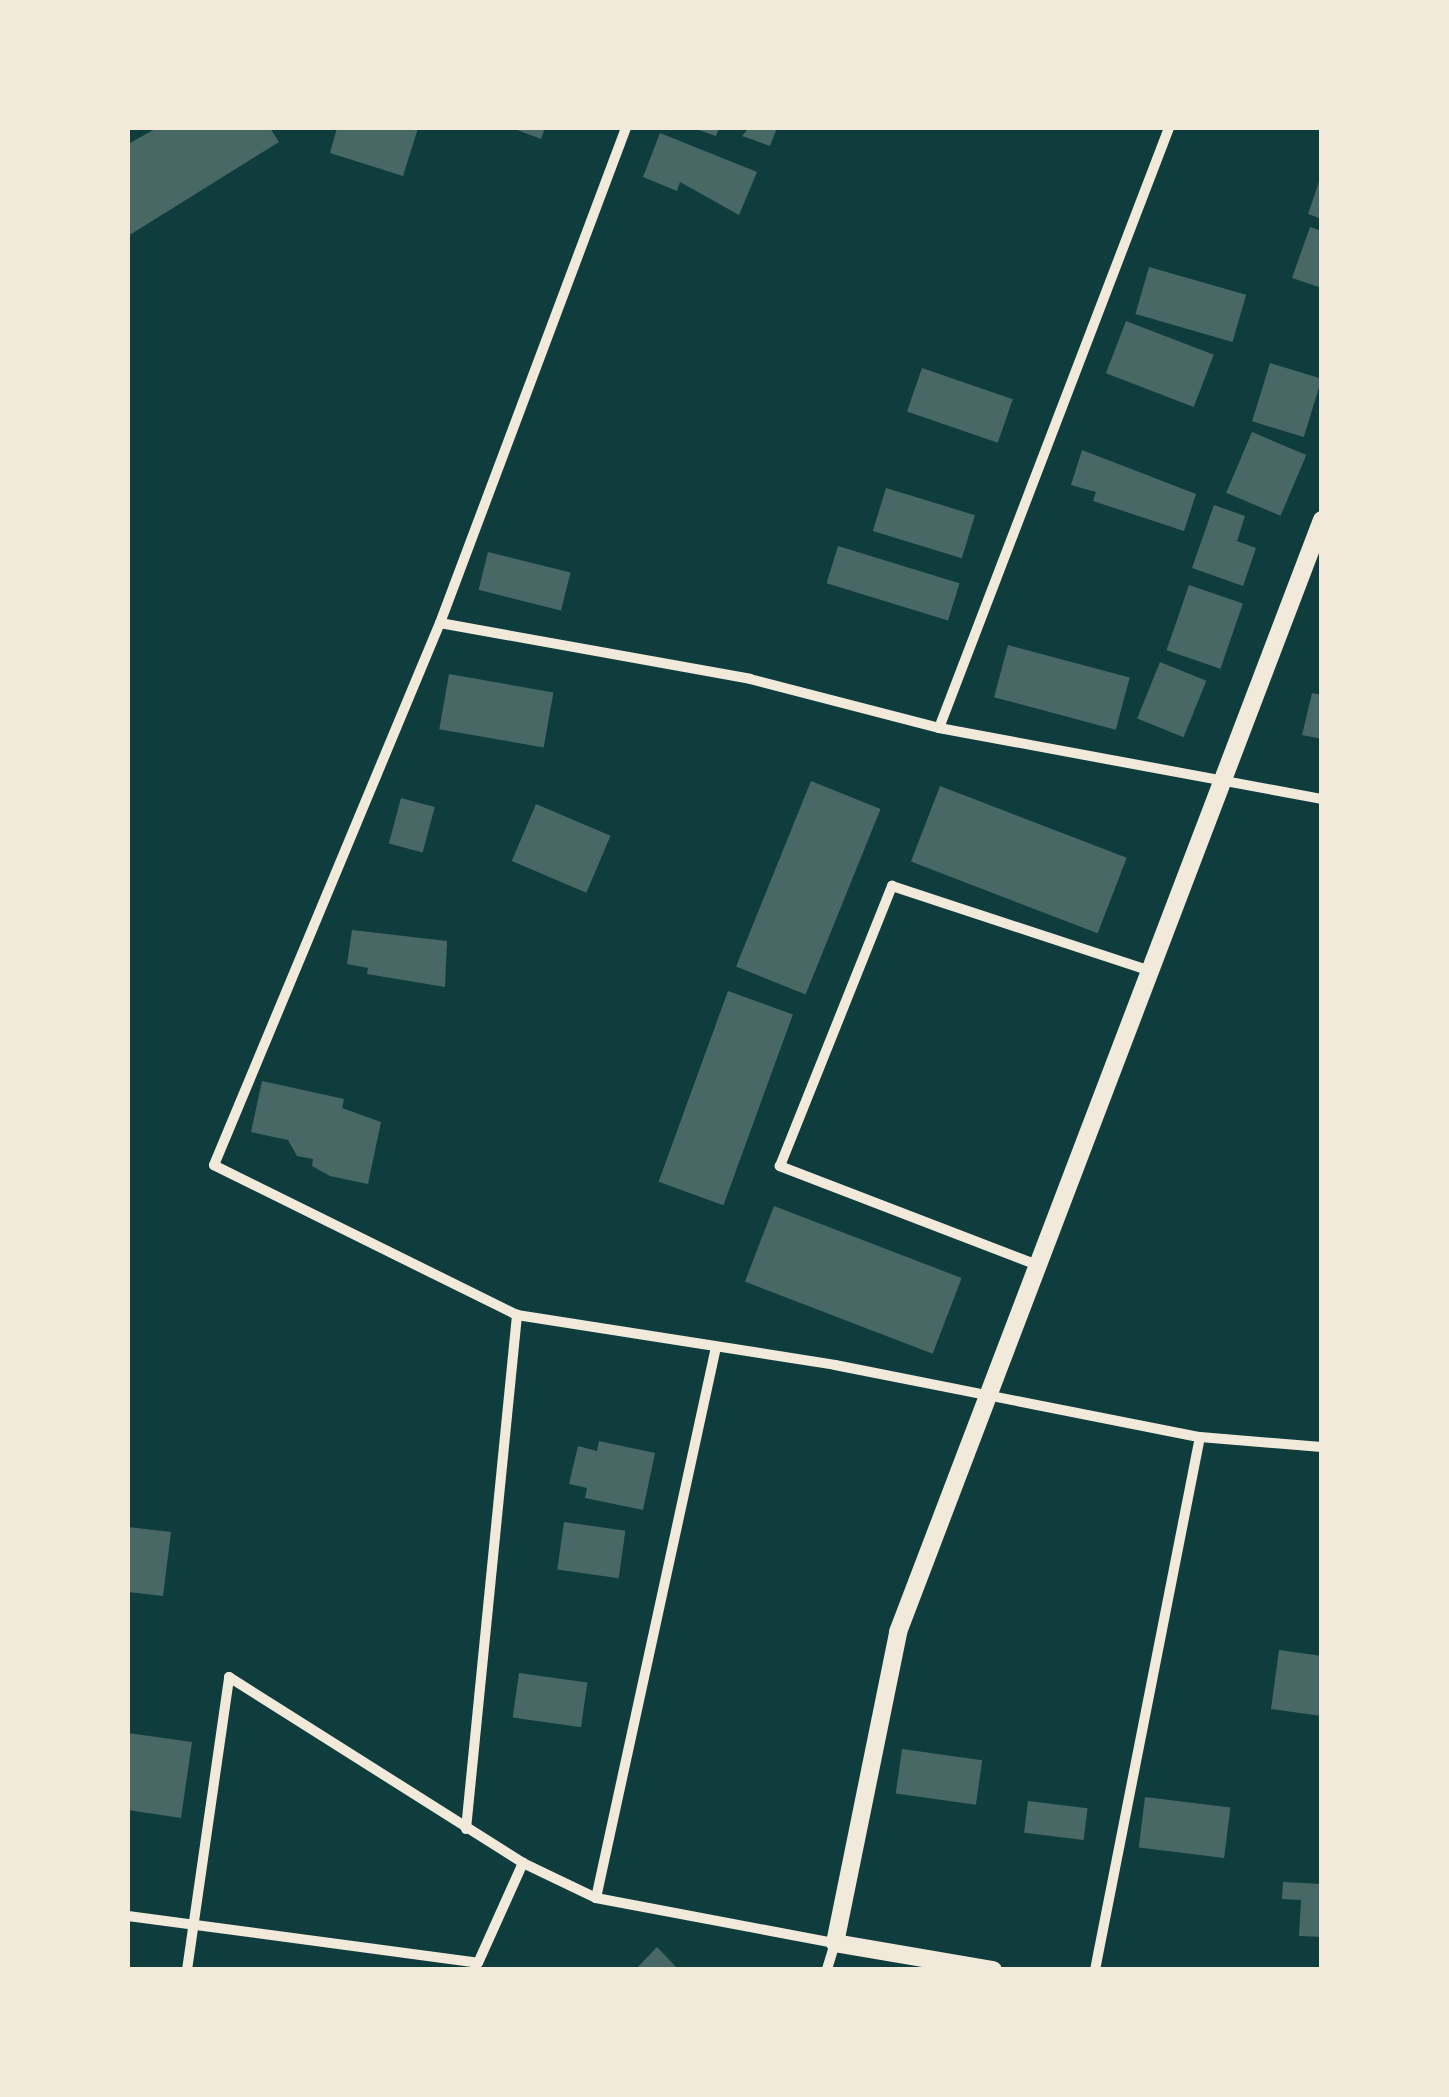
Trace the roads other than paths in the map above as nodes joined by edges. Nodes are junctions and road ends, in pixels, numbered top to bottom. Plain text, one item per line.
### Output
1 (626, 128) edge
2 (1169, 128) edge
3 (1322, 520) edge
4 (440, 623) junction
5 (939, 728) junction
6 (1223, 784) junction
7 (1322, 799) edge
8 (1152, 972) junction
9 (1040, 1266) junction
10 (517, 1316) junction
11 (716, 1347) junction
12 (991, 1394) junction
13 (1200, 1438) junction
14 (1322, 1446) edge
15 (466, 1829) junction
16 (522, 1862) junction
17 (596, 1898) junction
18 (128, 1916) edge
19 (198, 1929) junction
20 (835, 1943) junction
21 (188, 1970) edge
22 (827, 1970) edge
23 (993, 1970) edge
24 (1096, 1970) edge

1 - 4 street
2 - 5 street
3 - 6 street
4 - 5 street
4 - 10 street
5 - 6 street
6 - 7 street
6 - 8 street
8 - 9 street
8 - 9 street
9 - 12 street
10 - 11 street
10 - 15 street
11 - 12 street
11 - 17 street
12 - 13 street
12 - 20 street
13 - 14 street
13 - 24 street
15 - 16 street
15 - 19 street
16 - 17 street
16 - 19 street
17 - 20 street
18 - 19 street
19 - 21 street
20 - 22 street
20 - 23 street

